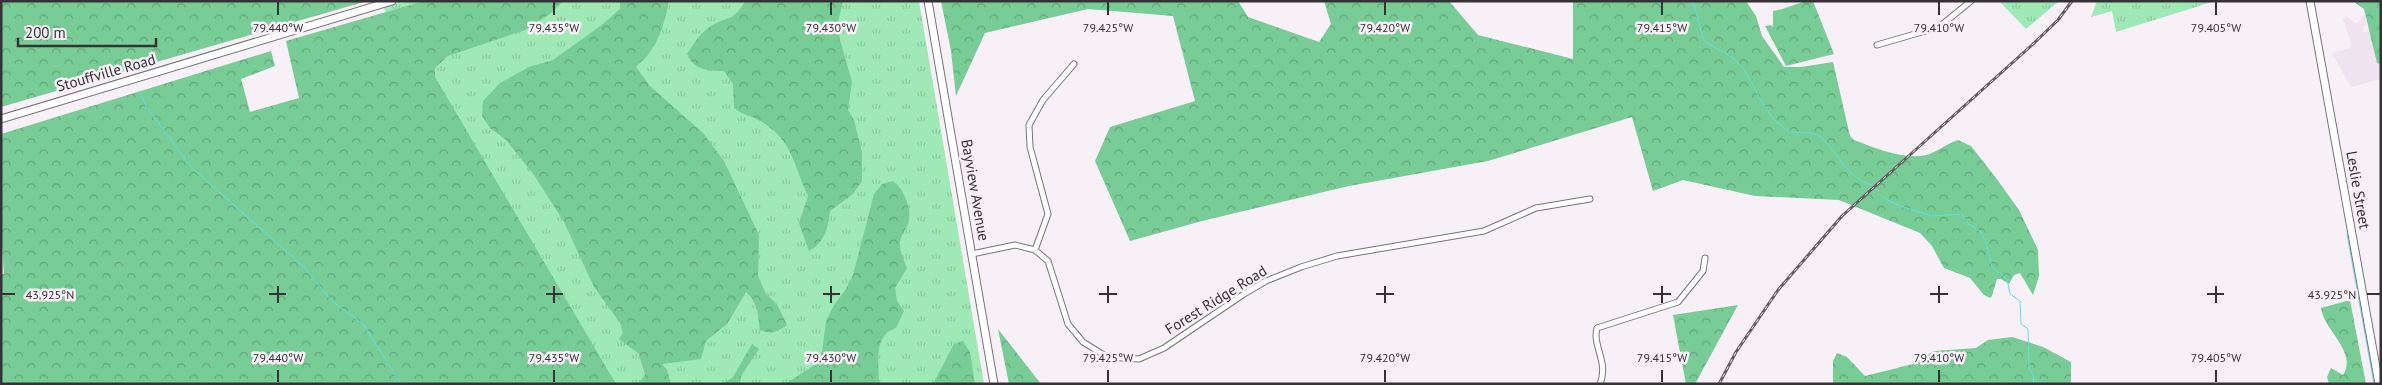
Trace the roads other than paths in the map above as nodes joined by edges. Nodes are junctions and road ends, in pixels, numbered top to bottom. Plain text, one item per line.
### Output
1 (392, 1) edge
2 (928, 1) edge
3 (1971, 1) edge
4 (2310, 1) edge
5 (1877, 45) dead end
6 (1074, 64) dead end
7 (1, 119) edge
8 (1590, 199) dead end
9 (1035, 250) junction
10 (972, 254) junction
11 (1705, 258) dead end
12 (994, 384) edge
13 (1600, 384) edge
14 (2379, 384) edge

1 - 7 main road, Stouffville Road
2 - 10 main road, Bayview Avenue
3 - 5 street
4 - 14 main road, Leslie Street
6 - 9 street
8 - 9 street, Forest Ridge Road
9 - 10 street
10 - 12 main road, Bayview Avenue
11 - 13 street

